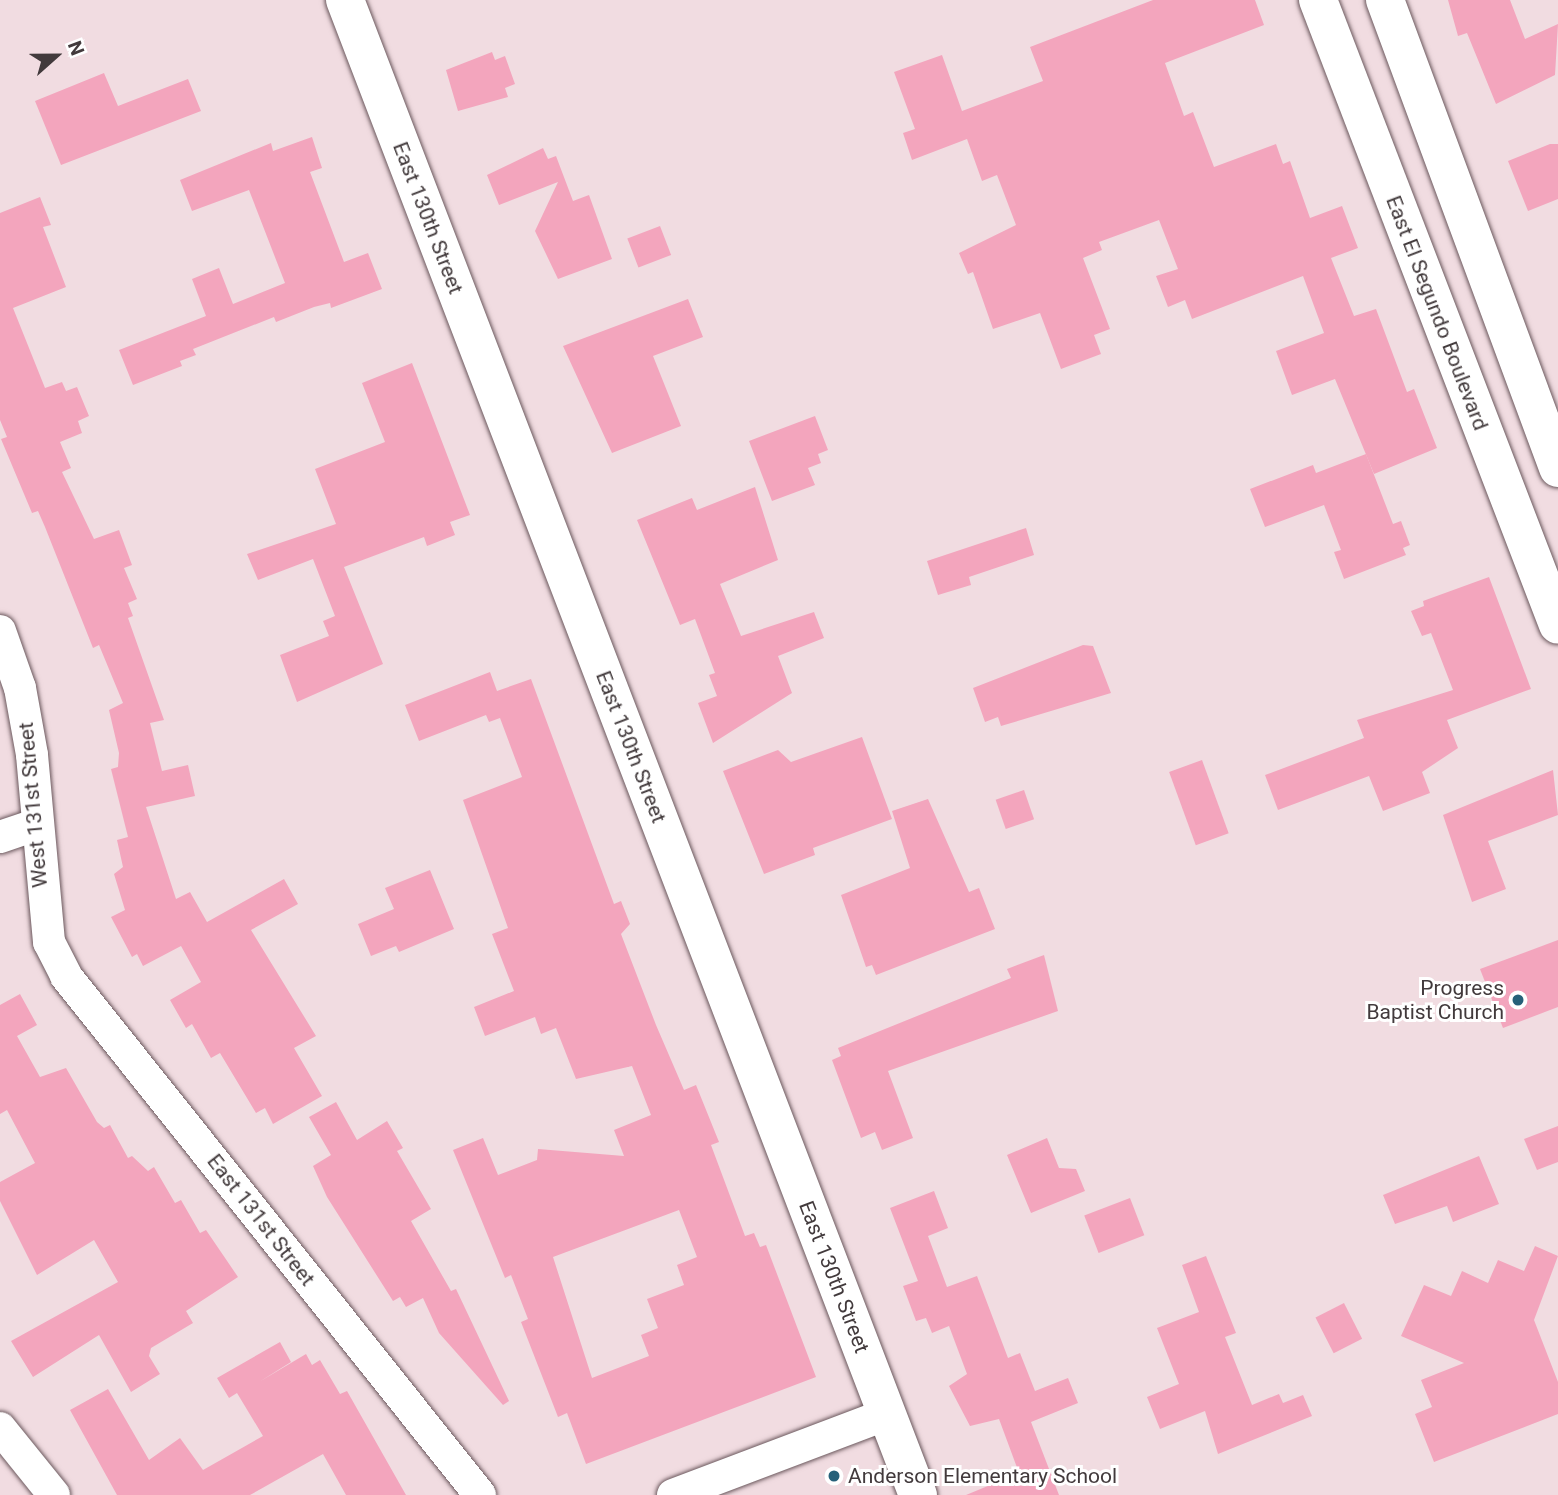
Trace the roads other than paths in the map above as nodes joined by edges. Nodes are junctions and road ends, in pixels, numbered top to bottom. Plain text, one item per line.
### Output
1 (345, 0) edge
2 (1318, 0) edge
3 (1385, 0) edge
4 (1558, 468) edge
5 (1558, 625) edge
6 (0, 631) edge
7 (38, 824) junction
8 (0, 838) edge
9 (49, 942) joint
10 (887, 1414) junction
11 (0, 1428) edge
12 (54, 1495) edge
13 (480, 1495) edge
14 (673, 1495) edge
15 (918, 1495) edge

1 - 10 street, East 130th Street
2 - 5 street, East El Segundo Boulevard
3 - 4 street
6 - 7 street, West 131st Street
7 - 8 street
7 - 9 street, West 131st Street
9 - 13 street, East 131st Street
10 - 14 street
10 - 15 street, East 130th Street
11 - 12 street

